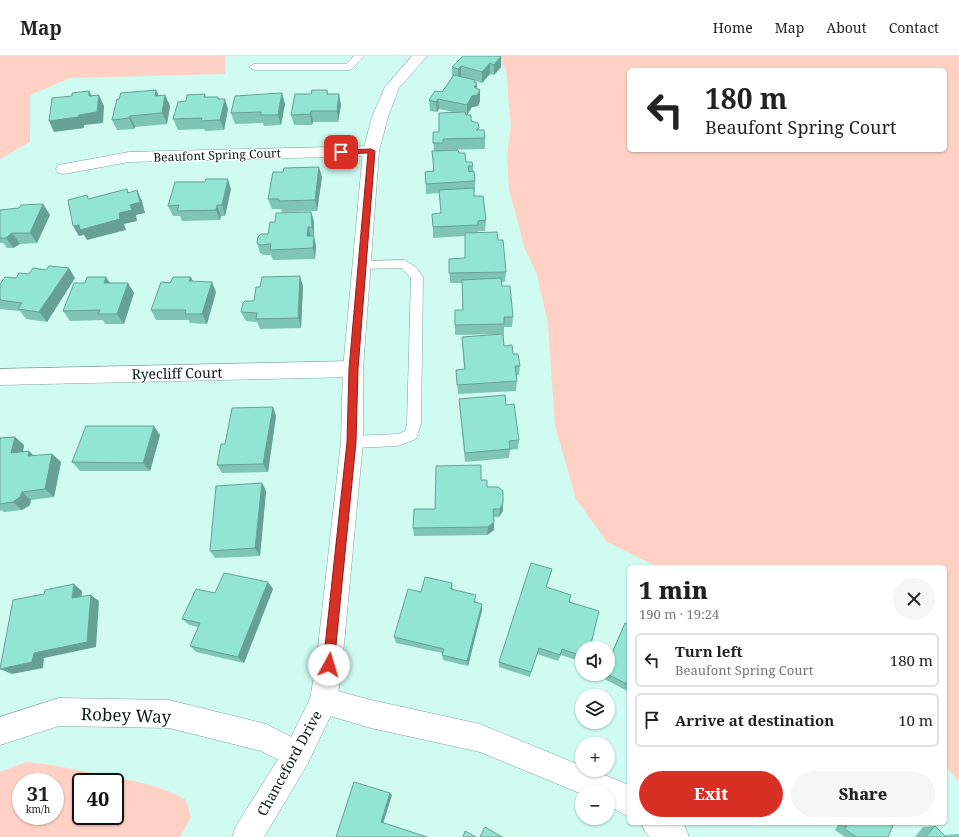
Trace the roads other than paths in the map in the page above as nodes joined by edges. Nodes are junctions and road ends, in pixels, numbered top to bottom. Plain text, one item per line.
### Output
1 (359, 56) edge
2 (420, 56) edge
3 (254, 67) dead end
4 (371, 151) junction
5 (64, 169) dead end
6 (362, 265) junction
7 (353, 369) junction
8 (0, 377) edge
9 (352, 442) junction
10 (323, 701) junction
11 (0, 731) edge
12 (297, 755) junction
13 (627, 800) edge
14 (659, 825) edge
15 (247, 837) edge
16 (674, 837) edge

1 - 3 lane
2 - 4 street, Chanceford Drive
4 - 5 street, Beaufont Spring Court
4 - 6 street, Chanceford Drive
6 - 7 street, Chanceford Drive
6 - 9 lane
7 - 8 street, Ryecliff Court
7 - 9 street, Chanceford Drive
9 - 10 street, Chanceford Drive
10 - 12 street, Chanceford Drive
10 - 13 street
11 - 12 street, Robey Way
12 - 15 street, Chanceford Drive
14 - 16 street

